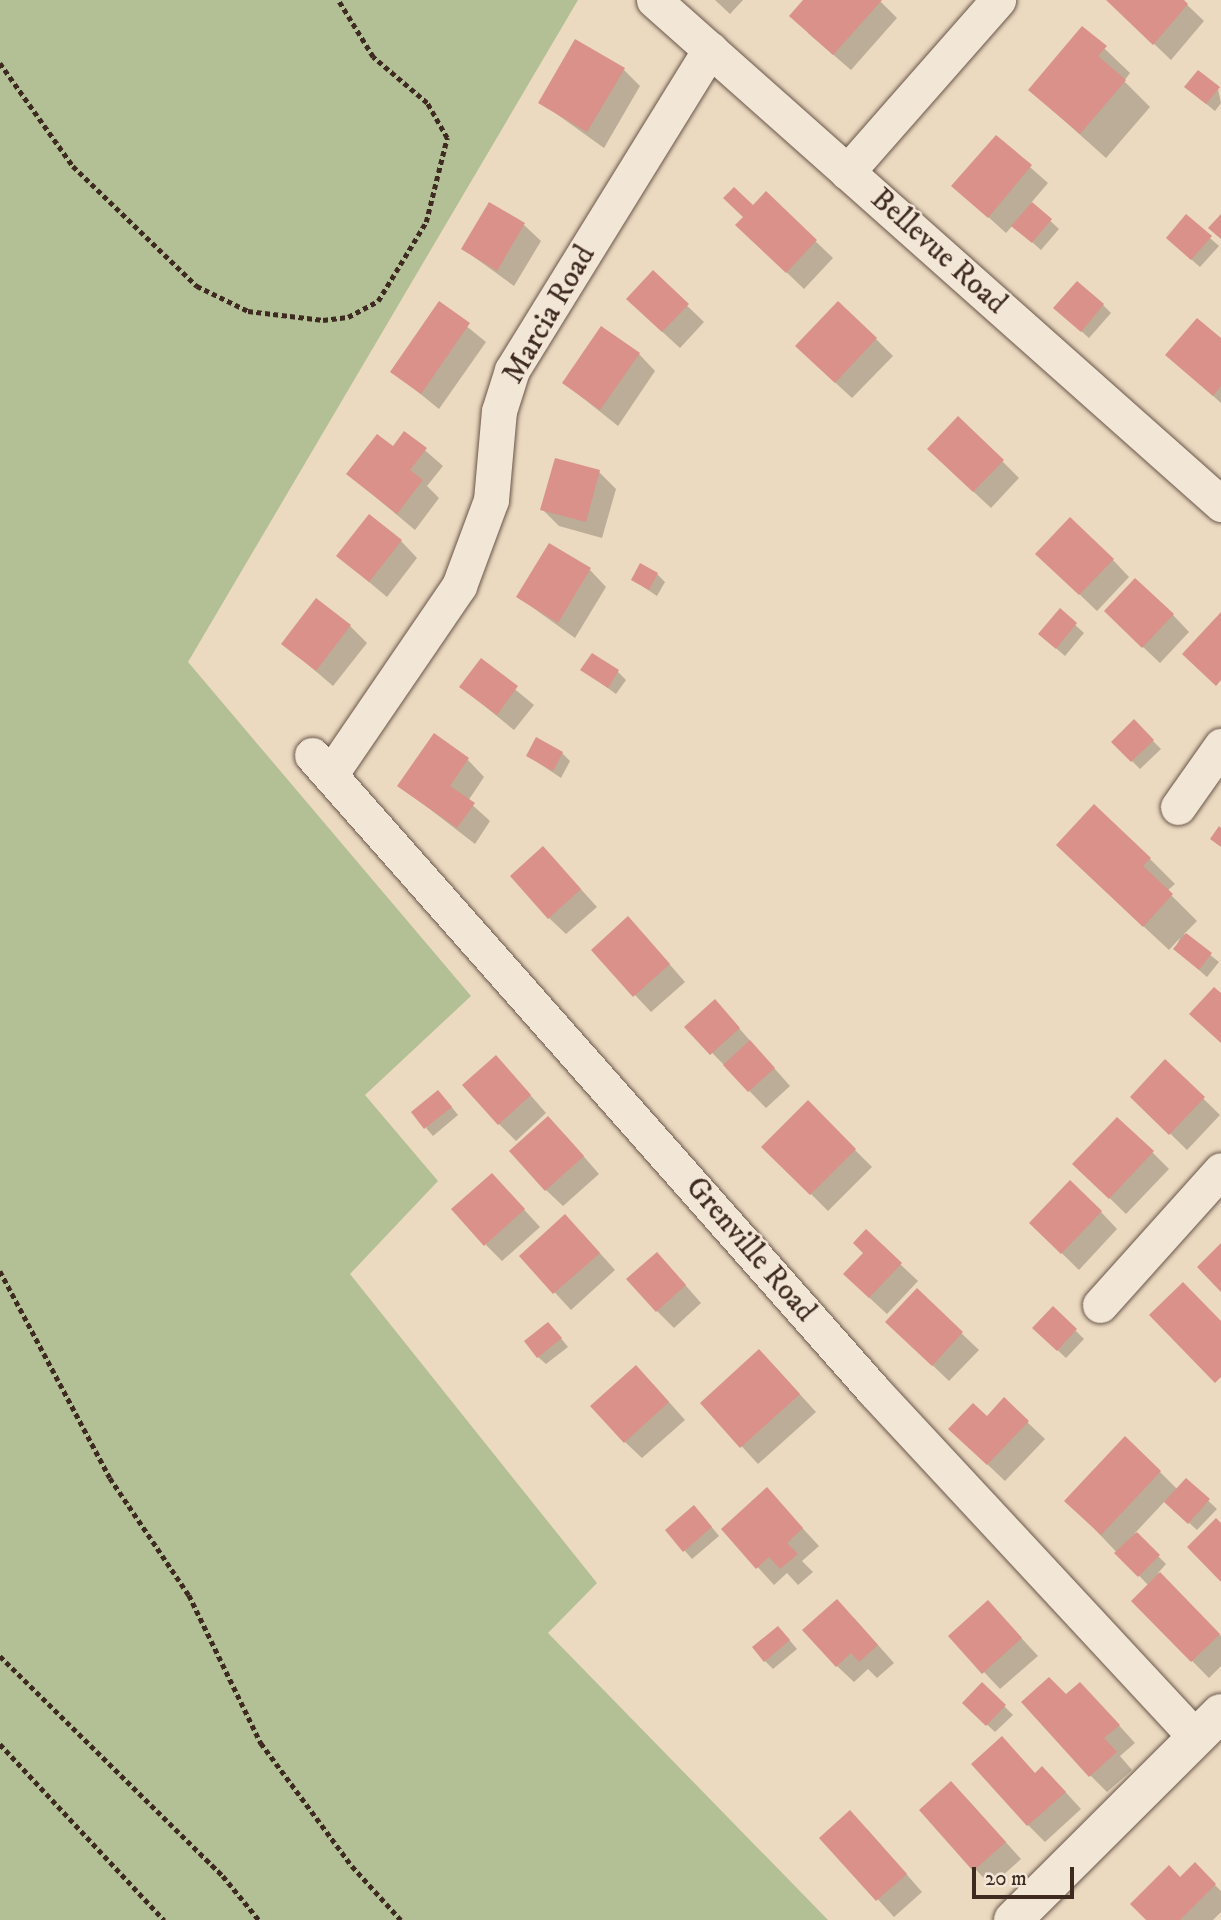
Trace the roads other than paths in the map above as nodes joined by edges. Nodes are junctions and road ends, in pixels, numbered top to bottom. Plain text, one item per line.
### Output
1 (654, 0) edge
2 (998, 0) edge
3 (710, 49) junction
4 (848, 172) junction
5 (1219, 498) edge
6 (1221, 746) edge
7 (321, 765) joint
8 (1178, 807) dead end
9 (1221, 1170) edge
10 (1100, 1306) dead end
11 (1208, 1726) edge
12 (1013, 1920) edge

1 - 3 street, Bellevue Road
2 - 4 street
3 - 4 street, Bellevue Road
3 - 7 street, Marcia Road
4 - 5 street, Bellevue Road
6 - 8 street
7 - 11 street, Grenville Road
9 - 10 street
11 - 12 main road

